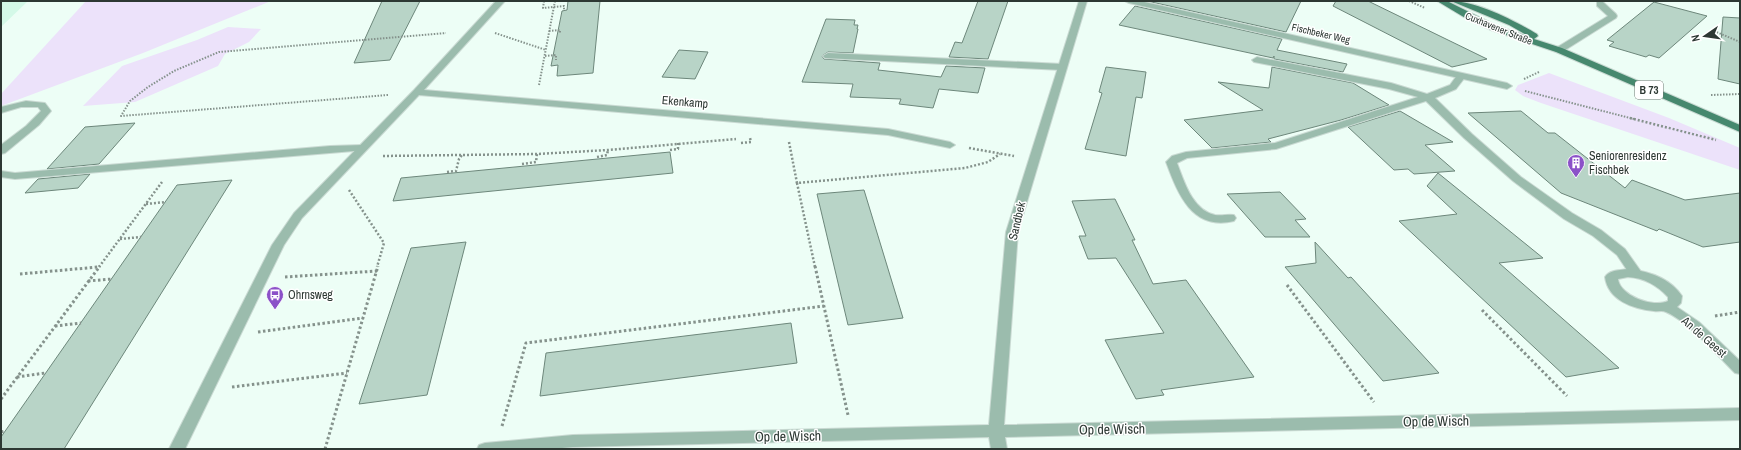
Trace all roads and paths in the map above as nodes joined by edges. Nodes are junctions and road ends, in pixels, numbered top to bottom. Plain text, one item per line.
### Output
1 (501, 1) edge
2 (544, 1) edge
3 (555, 1) edge
4 (1083, 1) edge
5 (1129, 1) edge
6 (1441, 1) edge
7 (1455, 1) edge
8 (1600, 4) dead end
9 (554, 7) junction
10 (564, 11) dead end
11 (1714, 30) dead end
12 (473, 31) junction
13 (549, 31) junction
14 (560, 34) dead end
15 (1740, 42) edge
16 (546, 50) junction
17 (1559, 50) junction
18 (544, 56) junction
19 (828, 56) dead end
20 (556, 60) dead end
21 (1257, 60) dead end
22 (1062, 67) junction
23 (1461, 76) junction
24 (1507, 86) joint
25 (417, 92) junction
26 (1428, 96) junction
27 (532, 102) junction
28 (1, 110) edge
29 (783, 123) junction
30 (1740, 129) edge
31 (758, 138) dead end
32 (1718, 140) dead end
33 (750, 142) dead end
34 (678, 143) junction
35 (741, 143) dead end
36 (950, 145) joint
37 (608, 150) junction
38 (670, 150) dead end
39 (1, 151) edge
40 (358, 152) junction
41 (537, 154) junction
42 (1000, 154) junction
43 (462, 155) junction
44 (597, 157) dead end
45 (1034, 160) junction
46 (522, 164) dead end
47 (447, 172) dead end
48 (338, 173) junction
49 (1, 174) edge
50 (164, 178) dead end
51 (797, 183) junction
52 (166, 202) dead end
53 (146, 204) junction
54 (1230, 218) dead end
55 (141, 237) dead end
56 (120, 239) junction
57 (98, 267) junction
58 (377, 271) junction
59 (20, 274) dead end
60 (1636, 274) junction
61 (112, 279) dead end
62 (262, 279) junction
63 (88, 281) junction
64 (1287, 285) dead end
65 (824, 306) junction
66 (1667, 307) junction
67 (1482, 310) dead end
68 (1740, 312) edge
69 (1722, 315) dead end
70 (363, 318) junction
71 (81, 323) dead end
72 (55, 326) junction
73 (235, 335) junction
74 (1740, 369) edge
75 (45, 373) dead end
76 (346, 373) junction
77 (17, 377) junction
78 (208, 390) junction
79 (1, 398) edge
80 (1740, 414) edge
81 (1588, 418) junction
82 (1389, 422) junction
83 (996, 432) junction
84 (852, 435) junction
85 (491, 448) edge
86 (177, 449) edge
87 (325, 449) edge
88 (999, 449) edge

1 - 12 street
2 - 9 path
3 - 9 path
4 - 22 street, Sandbek
5 - 23 street, Fischbeker Weg
6 - 17 main road, Cuxhavener Straße / B 73
7 - 17 main road, Cuxhavener Straße / B 73
8 - 17 street
9 - 10 path
9 - 13 path
11 - 15 path
12 - 16 path
12 - 25 street
12 - 25 path
13 - 14 path
13 - 16 path
16 - 18 path
17 - 30 main road, Cuxhavener Straße / B 73
18 - 20 path
18 - 27 path
19 - 22 street
21 - 26 street
22 - 45 street, Sandbek
23 - 24 street, Fischbeker Weg
23 - 26 street
24 - 32 path
25 - 27 street, Ekenkamp
25 - 40 street
26 - 54 street
26 - 60 street
27 - 29 street, Ekenkamp
28 - 39 street
29 - 36 street, Ekenkamp
29 - 51 path
31 - 34 path
33 - 35 path
34 - 37 path
34 - 38 path
36 - 42 path
37 - 41 path
37 - 44 path
40 - 43 path
40 - 48 street
40 - 49 street
41 - 43 path
41 - 46 path
42 - 45 path
42 - 51 path
43 - 47 path
45 - 83 street, Sandbek
48 - 58 path
48 - 62 street
50 - 53 path
51 - 65 path
52 - 53 path
53 - 56 path
55 - 56 path
56 - 57 path
57 - 59 path
57 - 63 path
58 - 62 path
58 - 70 path
60 - 66 street, An de Geest
60 - 66 street, An de Geest
61 - 63 path
62 - 73 street
63 - 72 path
64 - 82 path
65 - 84 path
65 - 85 path
66 - 74 street, An de Geest
67 - 81 path
68 - 69 path
70 - 73 path
70 - 76 path
71 - 72 path
72 - 77 path
73 - 78 street
75 - 77 path
76 - 78 path
76 - 87 path
77 - 79 path
78 - 86 street
80 - 81 street, Op de Wisch
81 - 82 street, Op de Wisch
82 - 83 street, Op de Wisch
83 - 84 street, Op de Wisch
83 - 88 street, Sandbek
84 - 85 street, Op de Wisch

